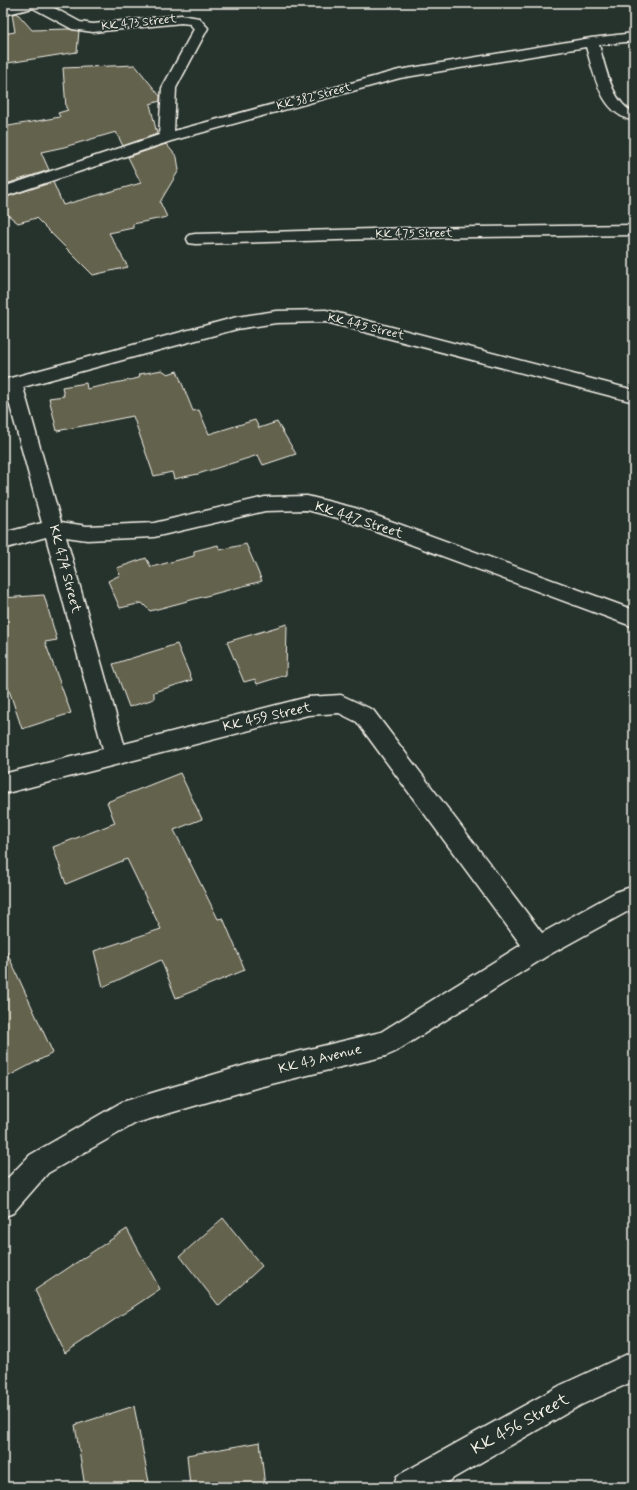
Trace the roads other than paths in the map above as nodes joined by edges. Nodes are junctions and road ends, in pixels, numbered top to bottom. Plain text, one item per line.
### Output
1 (35, 3) edge
2 (3, 11) edge
3 (634, 37) edge
4 (591, 42) junction
5 (634, 117) edge
6 (166, 138) junction
7 (3, 192) edge
8 (634, 230) edge
9 (195, 239) dead end
10 (8, 384) edge
11 (634, 396) edge
12 (53, 528) junction
13 (3, 541) edge
14 (634, 619) edge
15 (116, 755) junction
16 (3, 784) edge
17 (634, 897) edge
18 (538, 948) junction
19 (3, 1203) edge
20 (634, 1366) edge
21 (408, 1487) edge

1 - 2 street
1 - 6 street, KK 473 Street
3 - 4 street, KK 382 Street
4 - 5 street
4 - 6 street, KK 382 Street
6 - 7 street, KK 382 Street
8 - 9 street, KK 475 Street
10 - 11 street, KK 445 Street
10 - 12 street, KK 474 Street
12 - 13 street, KK 447 Street
12 - 14 street, KK 447 Street
12 - 15 street, KK 474 Street
15 - 16 street, KK 459 Street
15 - 18 street, KK 459 Street
17 - 18 street, KK 43 Avenue
18 - 19 street, KK 43 Avenue
20 - 21 street, KK 456 Street

